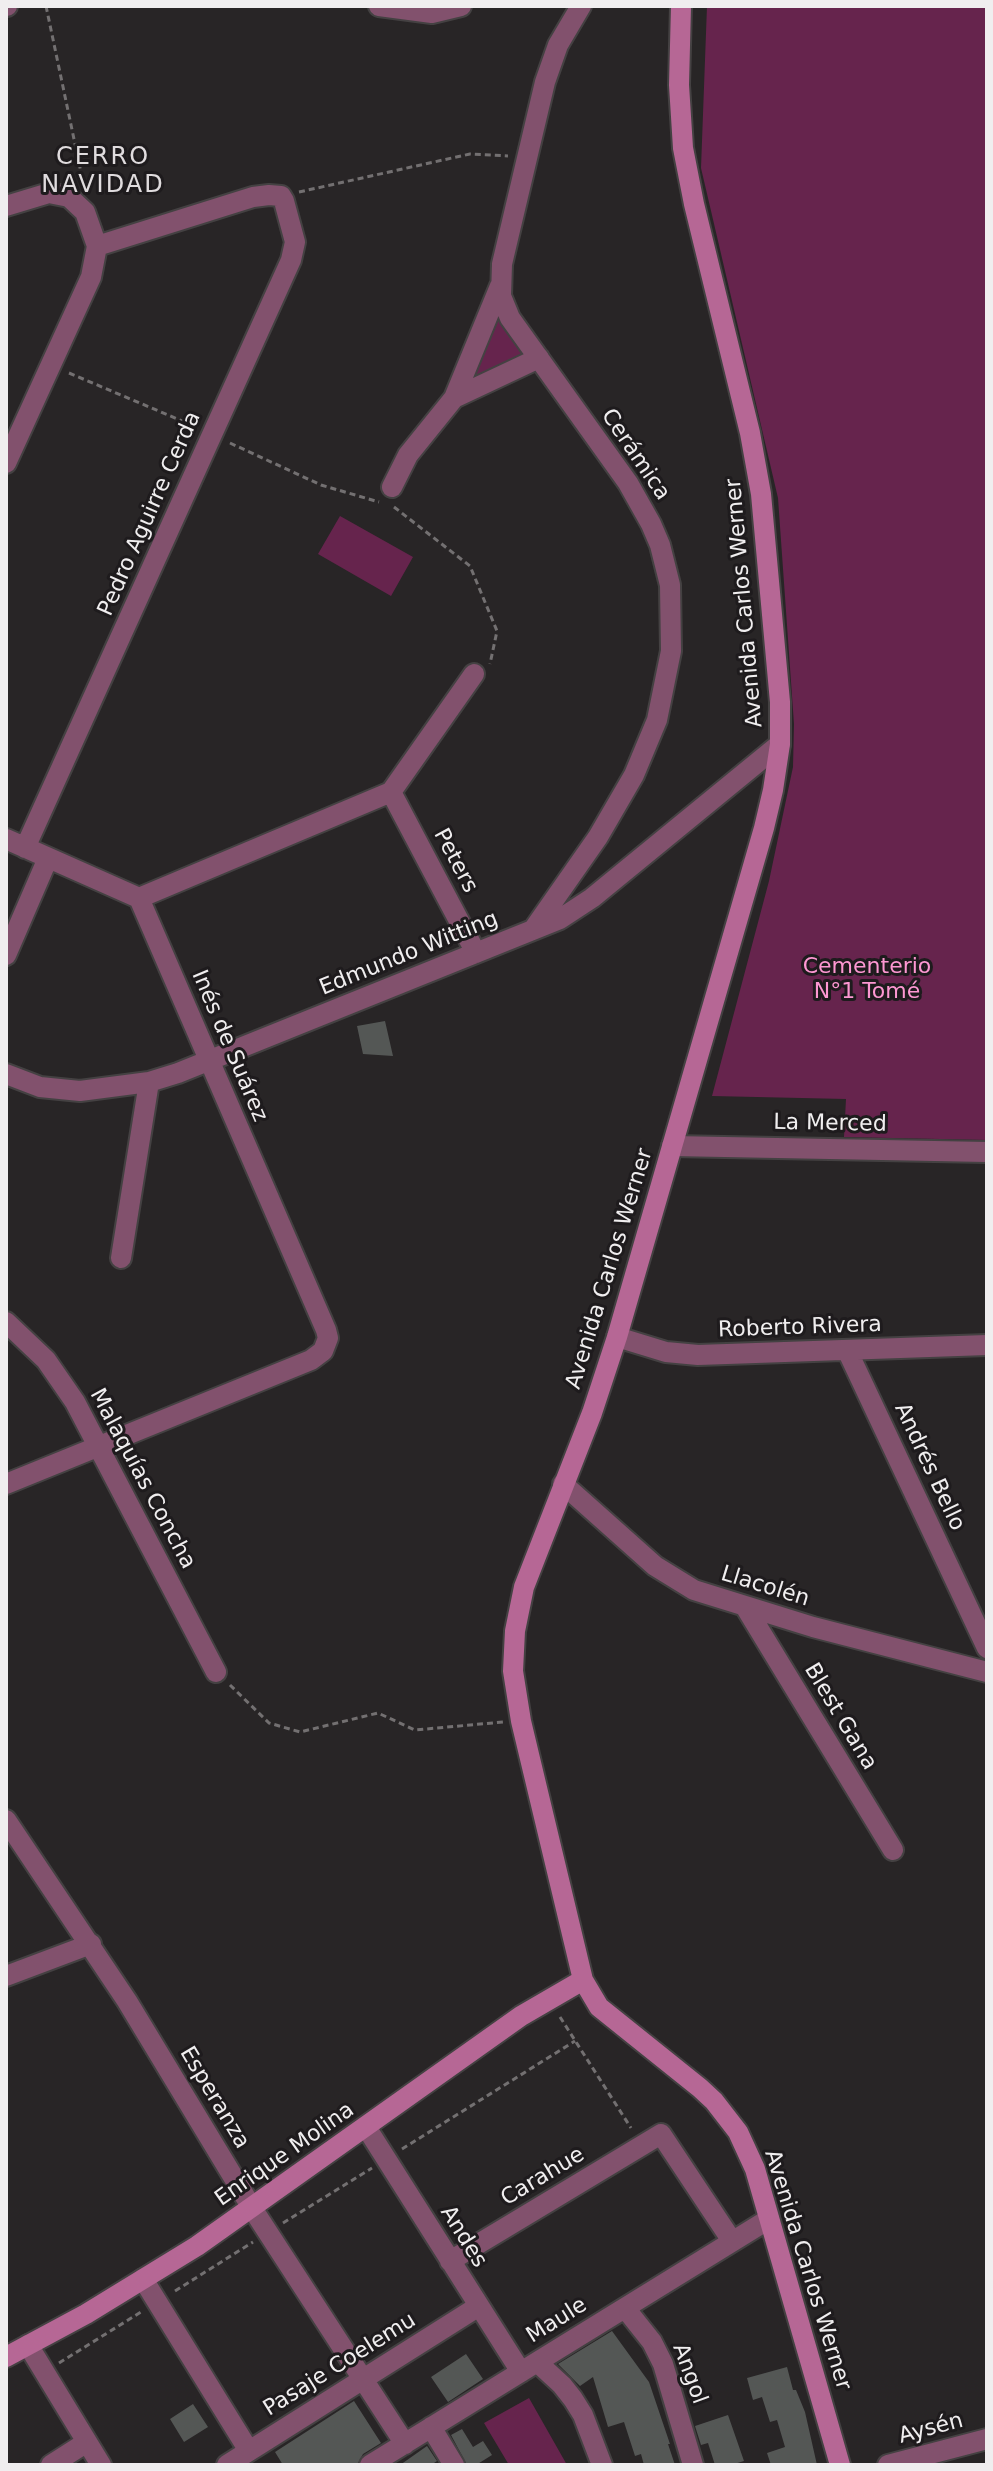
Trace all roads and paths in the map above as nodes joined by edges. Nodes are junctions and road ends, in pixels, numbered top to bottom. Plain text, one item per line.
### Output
1 (46, 6) edge
2 (461, 6) edge
3 (581, 6) edge
4 (681, 6) edge
5 (390, 7) edge
6 (527, 157) junction
7 (281, 196) junction
8 (6, 206) edge
9 (81, 206) junction
10 (97, 246) junction
11 (500, 286) junction
12 (539, 358) junction
13 (51, 365) junction
14 (454, 398) junction
15 (212, 434) junction
16 (6, 463) edge
17 (392, 487) dead end
18 (481, 675) joint
19 (780, 744) junction
20 (391, 792) junction
21 (15, 843) edge
22 (48, 858) junction
23 (139, 898) junction
24 (533, 930) junction
25 (476, 953) junction
26 (6, 955) edge
27 (210, 1061) junction
28 (6, 1074) edge
29 (149, 1082) junction
30 (672, 1146) junction
31 (987, 1152) edge
32 (121, 1258) dead end
33 (6, 1322) edge
34 (617, 1337) junction
35 (987, 1345) edge
36 (847, 1350) junction
37 (99, 1445) junction
38 (6, 1484) edge
39 (563, 1484) junction
40 (746, 1608) junction
41 (987, 1648) edge
42 (216, 1672) joint
43 (987, 1672) edge
44 (521, 1721) junction
45 (6, 1820) edge
46 (893, 1850) dead end
47 (91, 1944) junction
48 (6, 1976) edge
49 (583, 1980) junction
50 (558, 2013) dead end
51 (575, 2041) junction
52 (366, 2127) junction
53 (642, 2145) junction
54 (386, 2159) junction
55 (252, 2208) junction
56 (769, 2219) junction
57 (268, 2233) junction
58 (732, 2241) junction
59 (450, 2261) junction
60 (143, 2279) junction
61 (157, 2302) junction
62 (479, 2306) junction
63 (625, 2308) junction
64 (28, 2345) junction
65 (6, 2357) edge
66 (529, 2367) junction
67 (44, 2372) junction
68 (363, 2379) junction
69 (431, 2427) junction
70 (987, 2439) edge
71 (87, 2442) junction
72 (405, 2444) junction
73 (249, 2451) junction
74 (51, 2465) edge
75 (101, 2465) edge
76 (227, 2465) edge
77 (370, 2465) edge
78 (454, 2465) edge
79 (602, 2465) edge
80 (693, 2465) edge
81 (840, 2465) edge
82 (888, 2465) edge

1 - 9 path
2 - 5 street
3 - 6 street, Cerámica
4 - 19 main road, Avenida Carlos Werner
6 - 7 path
6 - 11 street, Cerámica
7 - 10 street
7 - 15 street, Pedro Aguirre Cerda
8 - 9 street
9 - 10 street
10 - 13 street
11 - 12 street, Cerámica
11 - 14 street
12 - 14 street
12 - 24 street, Cerámica
13 - 15 path
13 - 16 street
14 - 17 street
15 - 18 path
15 - 21 street, Pedro Aguirre Cerda
18 - 20 street
19 - 24 street, Edmundo Witting
19 - 30 main road, Avenida Carlos Werner
20 - 23 street
20 - 25 street, Peters
21 - 22 street
22 - 23 street
22 - 26 street
23 - 27 street, Inés de Suárez
24 - 25 street, Edmundo Witting
25 - 27 street, Edmundo Witting
27 - 29 street, Edmundo Witting
27 - 37 street, Inés de Suárez
28 - 29 street, Edmundo Witting
29 - 32 street
30 - 31 street, La Merced
30 - 34 main road, Avenida Carlos Werner
33 - 37 street, Malaquías Concha
34 - 36 street, Roberto Rivera
34 - 39 main road, Avenida Carlos Werner
35 - 36 street, Roberto Rivera
36 - 41 street, Andrés Bello
37 - 38 street
37 - 42 street, Malaquías Concha
39 - 40 street, Llacolén
39 - 44 main road, Avenida Carlos Werner
40 - 43 street, Llacolén
40 - 46 street, Blest Gana
42 - 44 path
44 - 49 main road, Avenida Carlos Werner
45 - 47 street, Esperanza
47 - 48 street
47 - 55 street, Esperanza
49 - 52 main road, Enrique Molina
49 - 56 main road, Avenida Carlos Werner
50 - 51 path
51 - 53 path
51 - 54 path
52 - 54 street, Andes
52 - 55 main road, Enrique Molina
53 - 58 street, Carahue
53 - 59 street, Carahue
54 - 57 path
54 - 59 street, Andes
55 - 57 street, Esperanza
55 - 60 main road, Enrique Molina
56 - 58 street, Maule
56 - 81 main road, Avenida Carlos Werner
57 - 61 path
57 - 68 street, Esperanza
58 - 63 street, Maule
59 - 62 street, Andes
60 - 61 street
60 - 64 main road, Enrique Molina
61 - 67 path
61 - 73 street
62 - 66 street, Andes
62 - 68 street, Pasaje Coelemu
63 - 66 street, Maule
63 - 80 street, Angol
64 - 65 main road, Enrique Molina
64 - 67 street
66 - 69 street, Maule
66 - 79 street, Andes
67 - 71 street
68 - 72 street, Esperanza
68 - 73 street, Pasaje Coelemu
69 - 72 street, Maule
69 - 78 street
70 - 82 street, Aysén
71 - 74 street
71 - 75 street
72 - 77 street, Maule
73 - 76 street, Pasaje Coelemu

